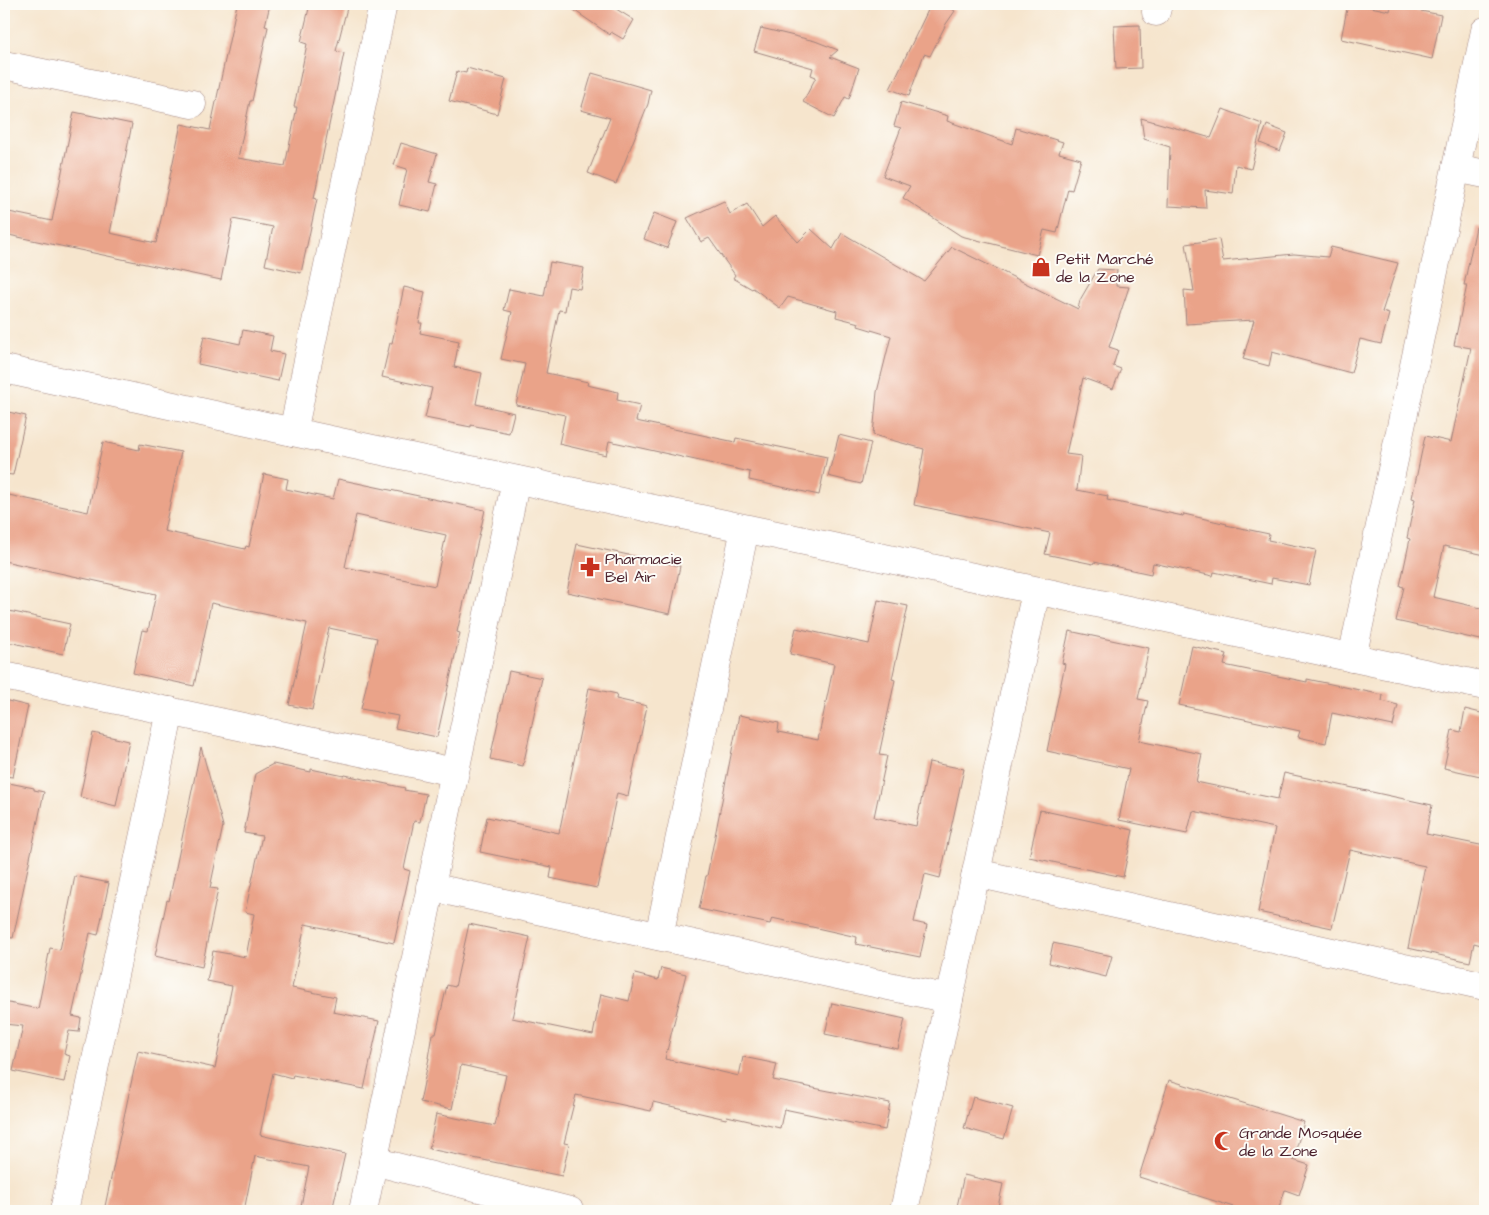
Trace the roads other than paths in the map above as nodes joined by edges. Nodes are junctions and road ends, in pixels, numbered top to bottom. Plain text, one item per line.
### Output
1 (383, 4) edge
2 (1485, 31) edge
3 (4, 65) edge
4 (192, 104) dead end
5 (1456, 168) junction
6 (1485, 174) edge
7 (4, 369) edge
8 (293, 432) junction
9 (516, 480) junction
10 (745, 529) junction
11 (1036, 591) junction
12 (1352, 658) junction
13 (4, 676) edge
14 (1485, 686) edge
15 (170, 712) junction
16 (454, 772) junction
17 (976, 873) junction
18 (430, 888) junction
19 (659, 936) junction
20 (1485, 986) edge
21 (949, 998) junction
22 (373, 1161) junction
23 (64, 1211) edge
24 (363, 1211) edge
25 (570, 1211) edge
26 (904, 1211) edge

1 - 8 street
2 - 5 street
3 - 4 street
5 - 6 street
5 - 12 street
7 - 8 street
8 - 9 street
9 - 10 street
9 - 16 street
10 - 11 street
10 - 19 street
11 - 12 street
11 - 17 street
12 - 14 street
13 - 15 street
15 - 16 street
15 - 23 street
16 - 18 street
17 - 20 street
17 - 21 street
18 - 19 street
18 - 22 street
19 - 21 street
21 - 26 street
22 - 24 street
22 - 25 street

